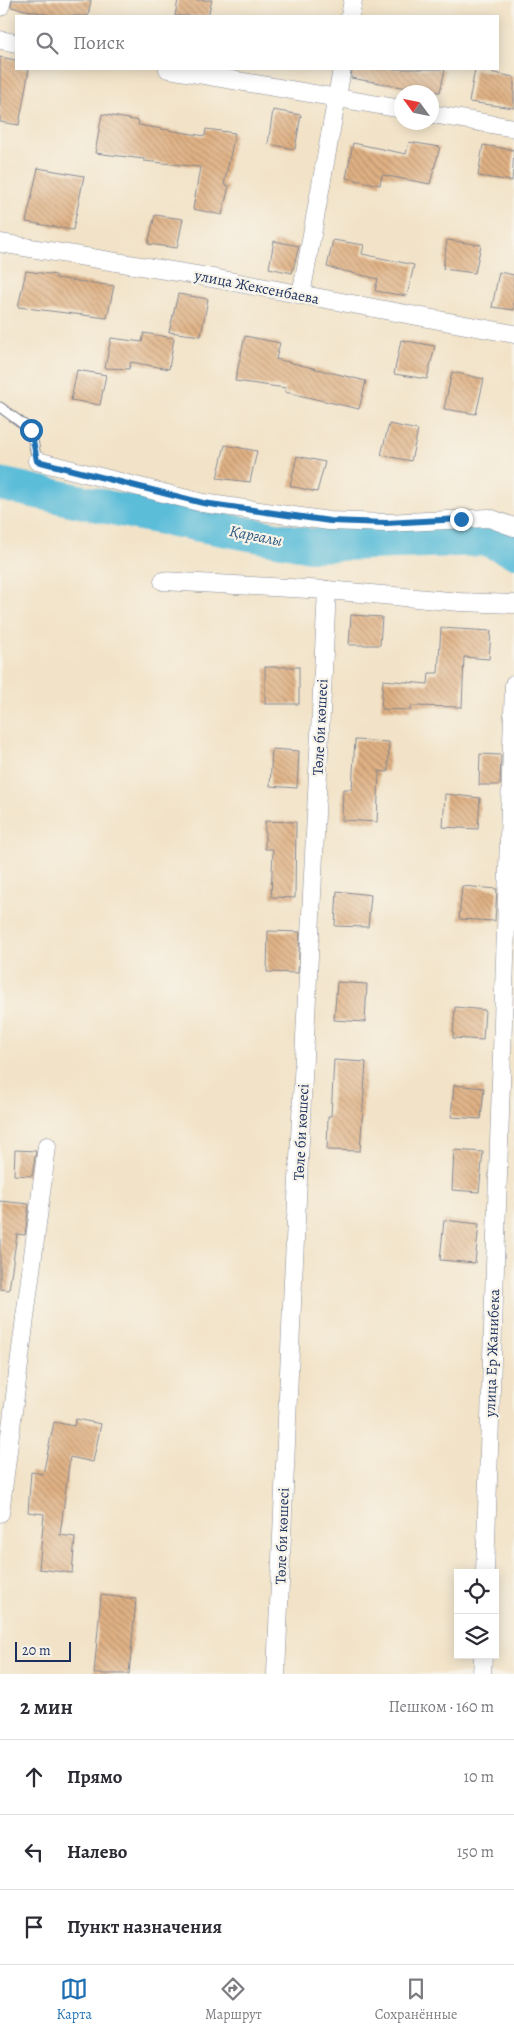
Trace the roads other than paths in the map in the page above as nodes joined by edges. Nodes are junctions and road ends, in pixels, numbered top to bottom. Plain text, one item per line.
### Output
1 (2, 0) edge
2 (353, 0) edge
3 (0, 7) edge
4 (350, 15) edge
5 (0, 40) edge
6 (15, 43) edge
7 (174, 70) edge
8 (342, 70) edge
9 (338, 98) junction
10 (394, 108) edge
11 (439, 115) edge
12 (514, 128) edge
13 (0, 243) edge
14 (301, 295) junction
15 (514, 334) edge
16 (0, 407) edge
17 (37, 461) joint
18 (514, 527) edge
19 (163, 581) dead end
20 (327, 590) junction
21 (514, 604) edge
22 (514, 684) edge
23 (48, 1146) dead end
24 (0, 1513) edge
25 (485, 1569) edge
26 (482, 1659) edge
27 (276, 1674) edge
28 (482, 1674) edge

1 - 3 street
2 - 4 street
5 - 6 street
7 - 9 street
8 - 9 street
9 - 10 street
9 - 14 street
11 - 12 street
13 - 14 street, улица Жексенбаева
14 - 15 street, улица Жексенбаева
16 - 17 lane
17 - 18 street
19 - 20 street
20 - 21 street
20 - 27 street, Төле би көшесі
22 - 25 street, улица Ер Жанибека
23 - 24 street
26 - 28 street

